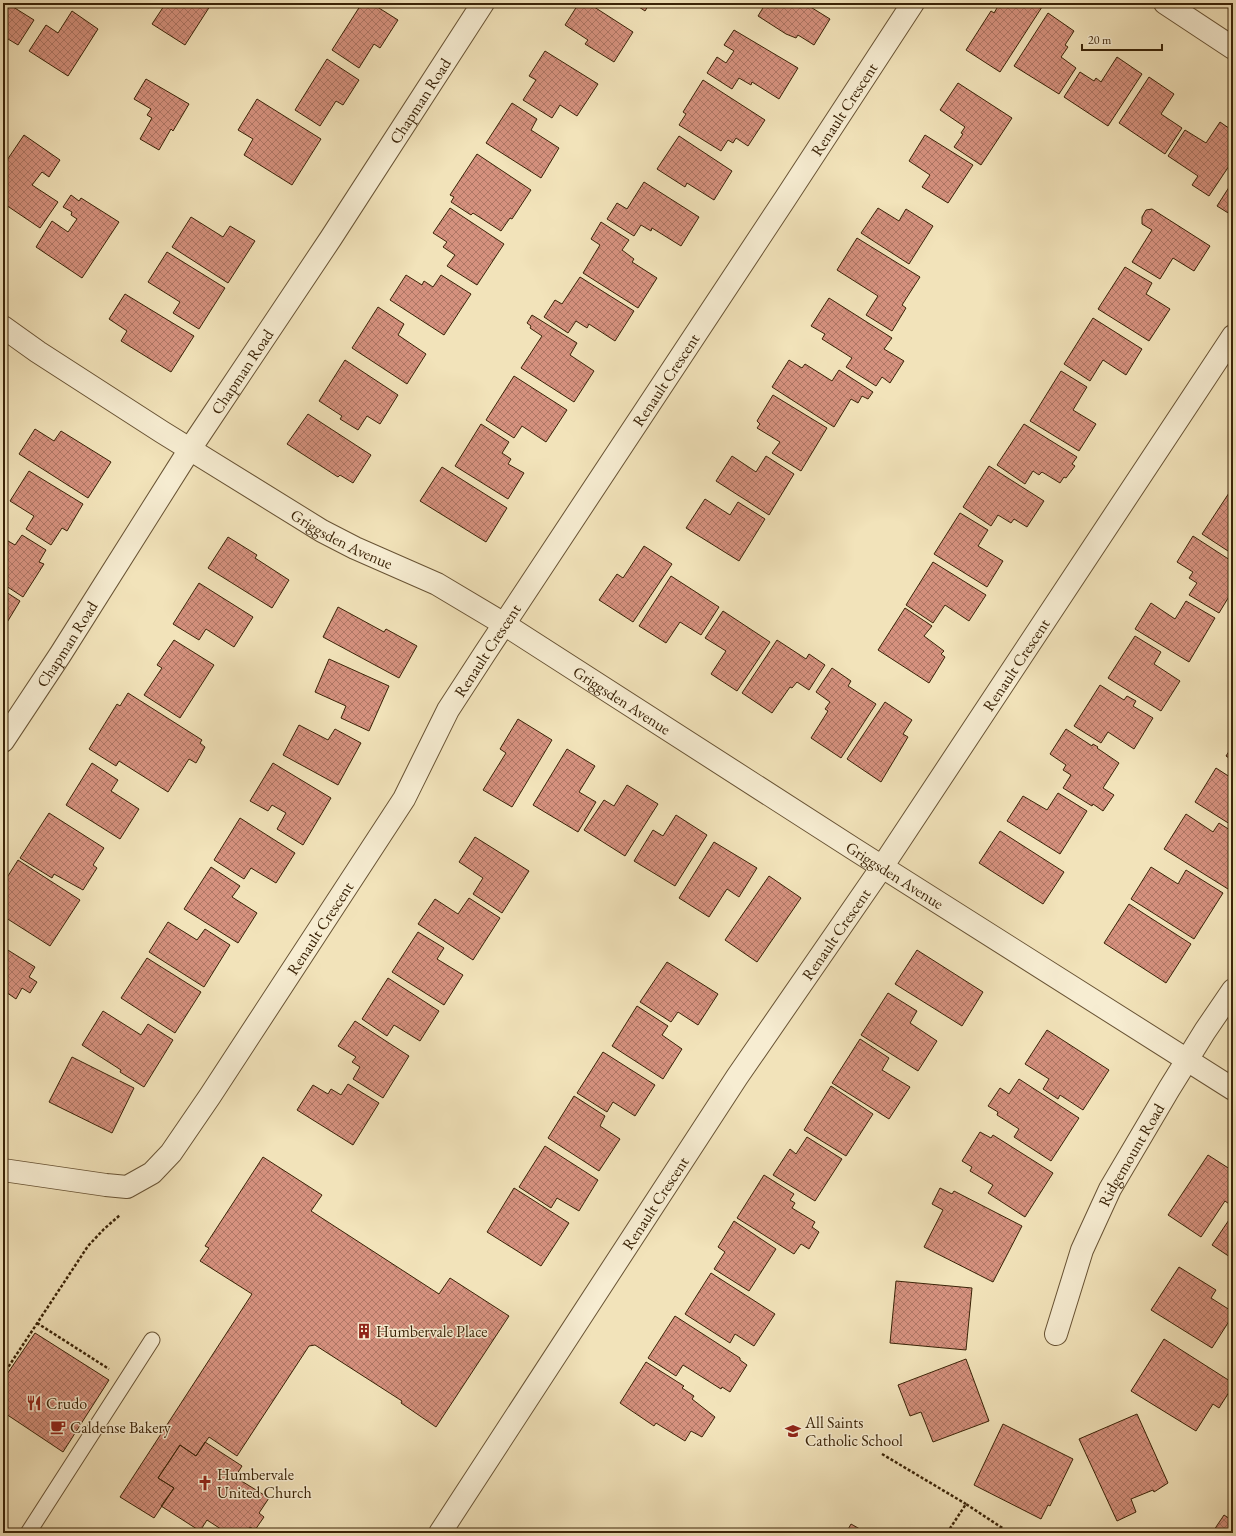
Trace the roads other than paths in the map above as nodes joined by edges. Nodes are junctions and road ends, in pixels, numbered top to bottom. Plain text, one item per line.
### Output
1 (483, 3) edge
2 (913, 3) edge
3 (1169, 4) edge
4 (1233, 48) edge
5 (3, 326) edge
6 (1233, 336) edge
7 (190, 449) junction
8 (504, 624) junction
9 (3, 741) edge
10 (882, 867) junction
11 (1233, 990) edge
12 (1187, 1060) junction
13 (1233, 1089) edge
14 (3, 1170) edge
15 (1056, 1334) dead end
16 (152, 1340) dead end
17 (28, 1533) edge
18 (440, 1533) edge

1 - 7 street, Chapman Road
2 - 8 street, Renault Crescent
3 - 4 street
5 - 7 street, Griggsden Avenue
6 - 10 street, Renault Crescent
7 - 8 street, Griggsden Avenue
7 - 9 street, Chapman Road
8 - 10 street, Griggsden Avenue
8 - 14 street, Renault Crescent
10 - 12 street, Griggsden Avenue
10 - 18 street, Renault Crescent
11 - 12 street, Ridgemount Road
12 - 13 street, Griggsden Avenue
12 - 15 street, Ridgemount Road
16 - 17 lane

